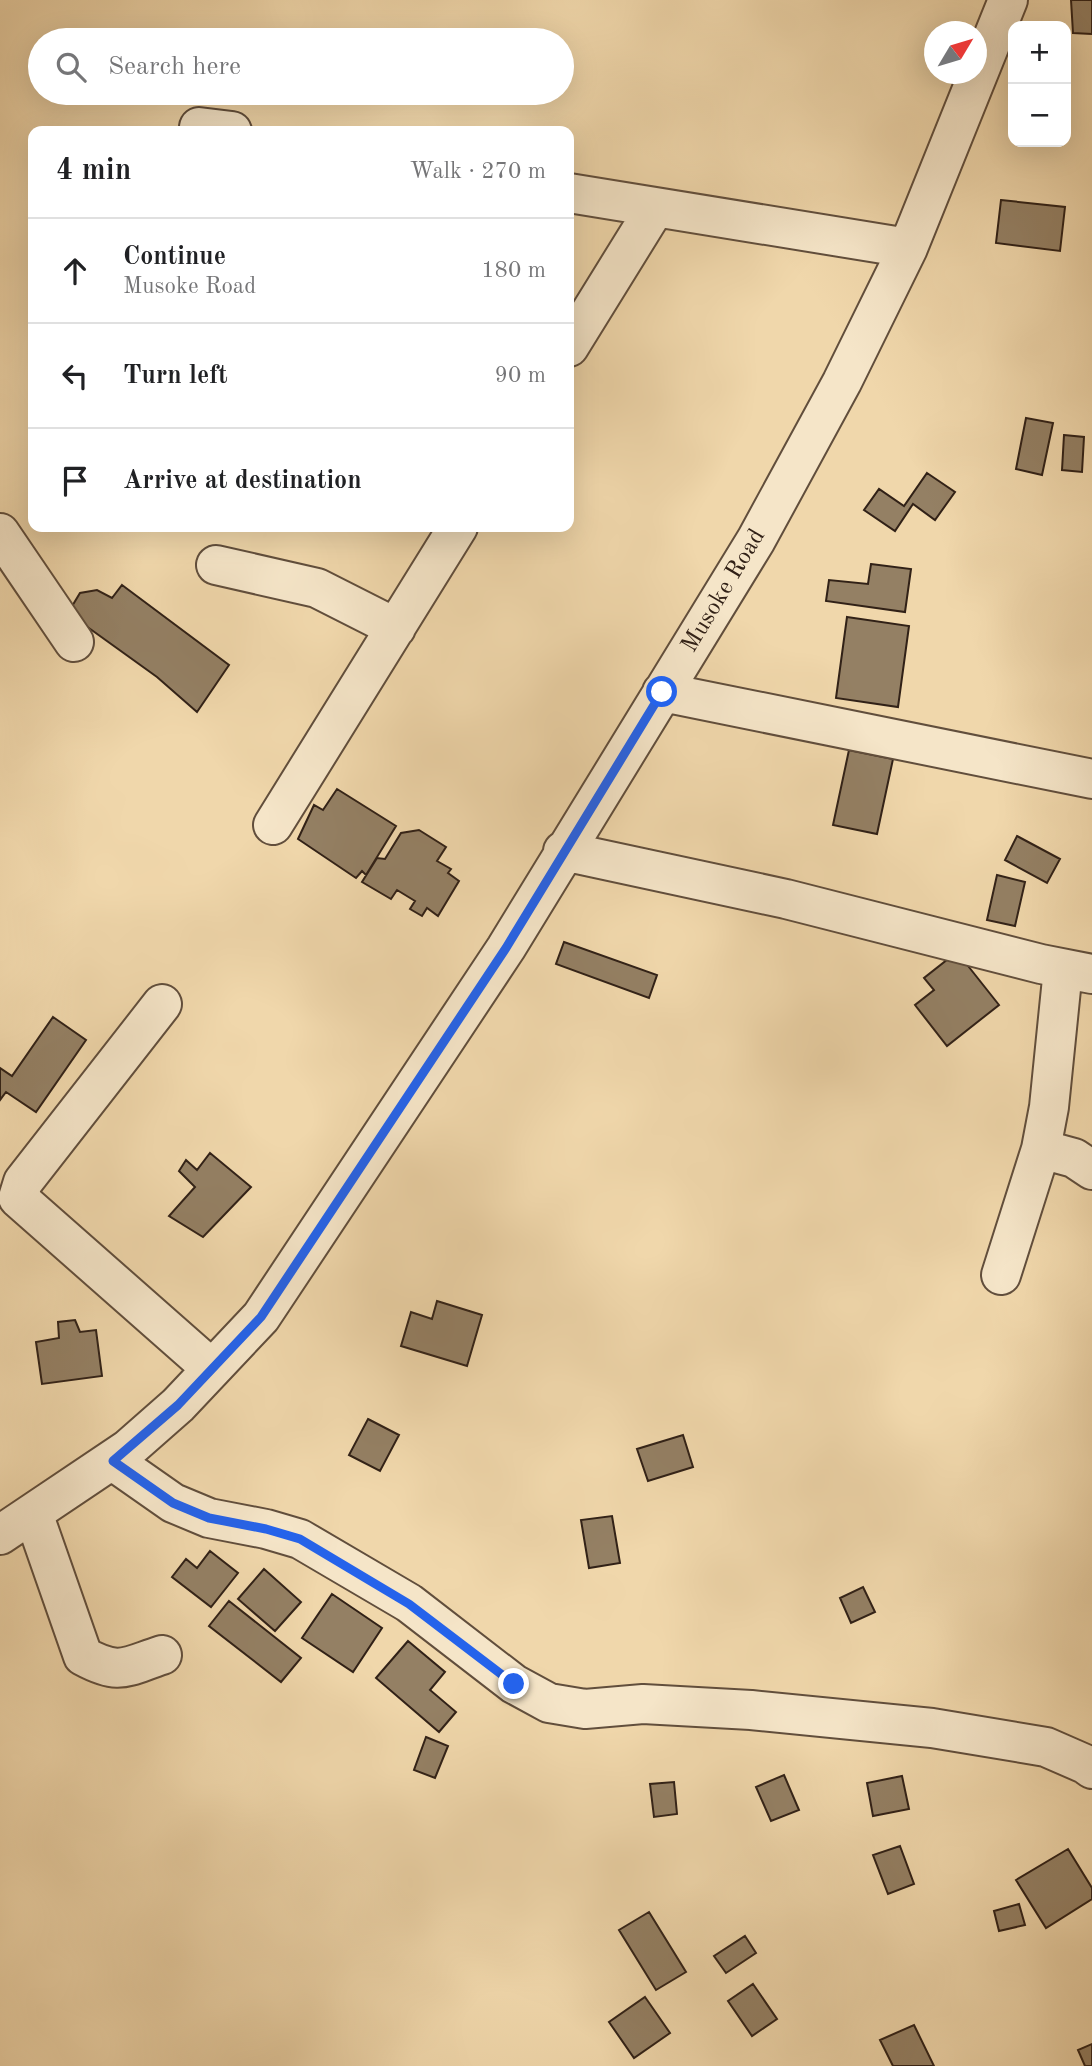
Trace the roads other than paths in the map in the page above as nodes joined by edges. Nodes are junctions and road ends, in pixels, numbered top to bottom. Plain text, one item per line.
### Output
1 (1008, 0) edge
2 (574, 194) edge
3 (655, 208) junction
4 (908, 248) junction
5 (574, 339) edge
6 (455, 532) edge
7 (0, 533) edge
8 (216, 565) dead end
9 (396, 628) junction
10 (74, 642) dead end
11 (662, 692) junction
12 (1092, 779) edge
13 (273, 825) dead end
14 (563, 851) junction
15 (1078, 971) edge
16 (162, 1004) dead end
17 (1041, 1149) junction
18 (1092, 1170) edge
19 (1001, 1275) dead end
20 (212, 1369) junction
21 (113, 1461) junction
22 (33, 1513) junction
23 (0, 1535) edge
24 (162, 1655) dead end
25 (1092, 1769) edge

1 - 4 street, Musoke Road
2 - 3 street
3 - 4 street
3 - 5 street
4 - 11 street, Musoke Road
6 - 9 street
7 - 10 street
8 - 9 street
9 - 13 street
11 - 12 street
11 - 14 street, Musoke Road
14 - 15 street
14 - 20 street, Musoke Road
15 - 17 street
16 - 20 street
17 - 18 street
17 - 19 street
20 - 21 street, Musoke Road
21 - 22 street, Musoke Road
21 - 25 street
22 - 23 street, Musoke Road
22 - 24 street

